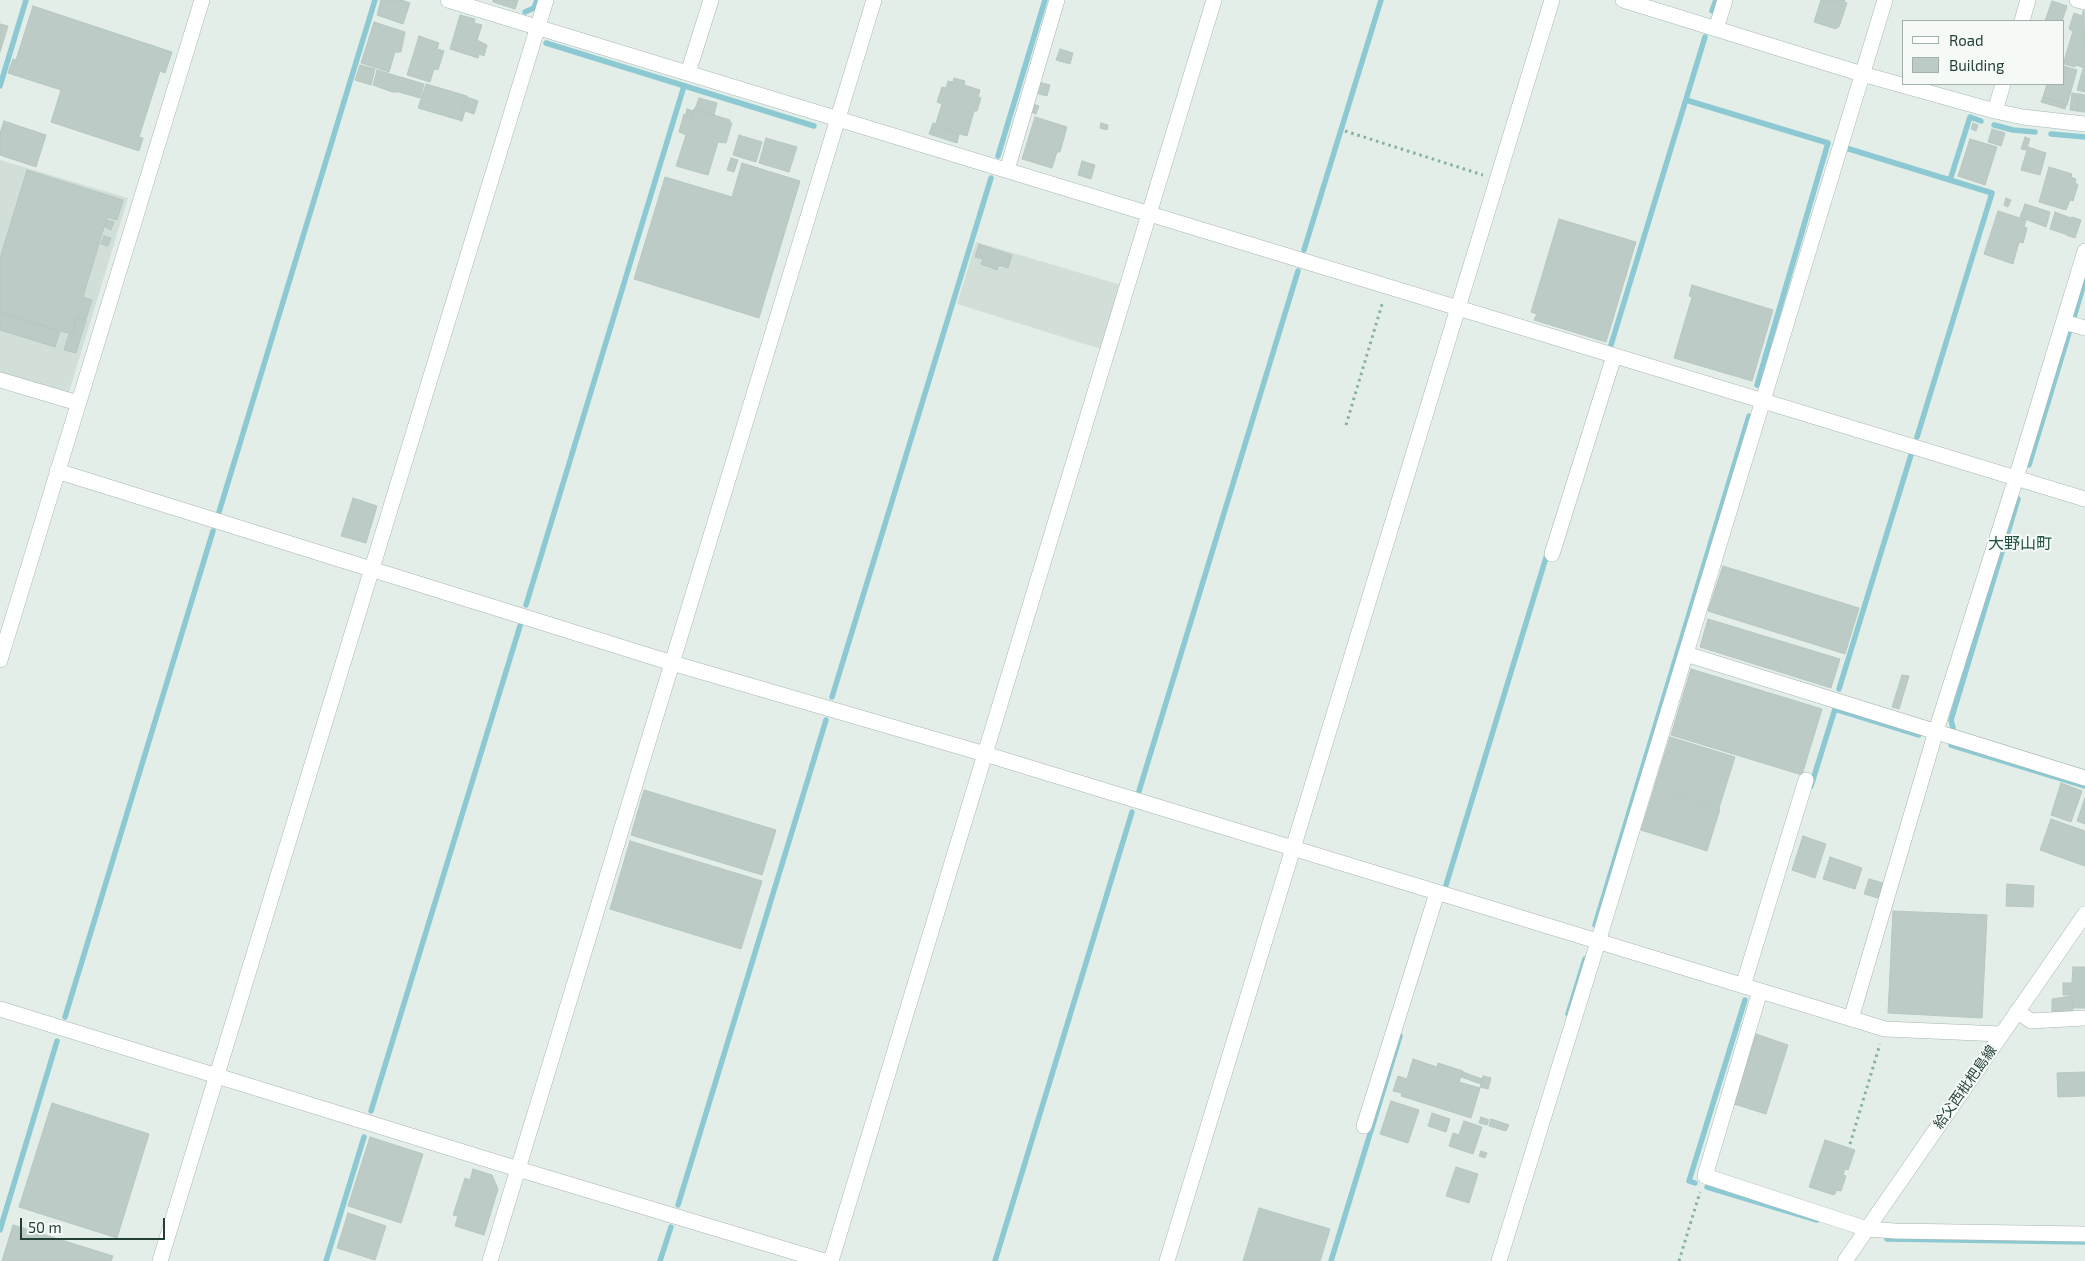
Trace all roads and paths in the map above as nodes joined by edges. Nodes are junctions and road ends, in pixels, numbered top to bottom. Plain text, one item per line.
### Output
1 (202, 0) edge
2 (448, 0) edge
3 (546, 0) edge
4 (711, 0) edge
5 (874, 0) edge
6 (1057, 0) edge
7 (1214, 0) edge
8 (1552, 0) edge
9 (1623, 0) edge
10 (1724, 0) edge
11 (1885, 0) edge
12 (2028, 0) edge
13 (2077, 0) edge
14 (2085, 2) edge
15 (2022, 20) edge
16 (537, 26) junction
17 (1716, 29) junction
18 (688, 73) junction
19 (1862, 74) junction
20 (2004, 85) edge
21 (1995, 111) junction
22 (838, 119) junction
23 (2085, 124) edge
24 (1346, 131) dead end
25 (1007, 170) junction
26 (1497, 180) junction
27 (1149, 214) junction
28 (2085, 251) edge
29 (1388, 287) junction
30 (1458, 308) junction
31 (2064, 322) junction
32 (2085, 328) edge
33 (1614, 356) junction
34 (0, 380) edge
35 (1763, 401) junction
36 (78, 403) junction
37 (1346, 425) dead end
38 (57, 472) junction
39 (2016, 478) junction
40 (2085, 499) edge
41 (1552, 554) dead end
42 (371, 569) junction
43 (1686, 654) junction
44 (0, 660) edge
45 (672, 663) junction
46 (1936, 732) junction
47 (985, 754) junction
48 (2085, 778) edge
49 (1806, 780) dead end
50 (1292, 848) junction
51 (1437, 893) junction
52 (2085, 914) edge
53 (1598, 942) junction
54 (1743, 986) junction
55 (1760, 991) junction
56 (0, 1008) edge
57 (2017, 1011) junction
58 (2085, 1018) edge
59 (1851, 1019) junction
60 (1884, 1029) junction
61 (2001, 1034) junction
62 (217, 1076) junction
63 (1364, 1126) dead end
64 (1850, 1144) dead end
65 (518, 1169) junction
66 (1705, 1176) junction
67 (1867, 1229) junction
68 (2085, 1234) edge
69 (160, 1261) edge
70 (490, 1261) edge
71 (824, 1261) edge
72 (831, 1261) edge
73 (1168, 1261) edge
74 (1499, 1261) edge
75 (1679, 1261) edge
76 (1845, 1261) edge

1 - 36 street
2 - 16 street
3 - 16 street
4 - 18 street
5 - 22 street
6 - 25 street
7 - 27 street
8 - 26 street
9 - 17 street
10 - 17 street
11 - 19 street
12 - 15 street
13 - 14 street
16 - 18 street
16 - 42 street
17 - 19 street
18 - 22 street
19 - 21 street
19 - 35 street
20 - 21 street
21 - 23 street
22 - 25 street
22 - 45 street
24 - 26 path
25 - 27 street
26 - 30 street
27 - 29 street
27 - 47 street
28 - 31 street
29 - 30 street
29 - 37 path
30 - 33 street
30 - 50 street
31 - 32 street
31 - 39 street
33 - 35 street
33 - 41 street
34 - 36 street
35 - 39 street
35 - 43 street
36 - 38 street
38 - 42 street
38 - 44 street
39 - 40 street
39 - 46 street
42 - 45 street
42 - 62 street
43 - 46 street
43 - 53 street
45 - 47 street
45 - 65 street
46 - 48 street
46 - 59 street
47 - 50 street
47 - 72 street
49 - 54 street
50 - 51 street
50 - 73 street
51 - 53 street
51 - 63 street
52 - 57 street, 給父西枇杷島線
53 - 54 street
53 - 74 street
54 - 55 street
55 - 59 street
55 - 66 street
56 - 62 street
57 - 58 street
57 - 61 street, 給父西枇杷島線
59 - 60 street
60 - 61 street
60 - 64 path
61 - 67 street, 給父西枇杷島線
62 - 65 street
62 - 69 street
65 - 70 street
65 - 71 street
66 - 67 street
66 - 75 path
67 - 68 street
67 - 76 street, 給父西枇杷島線

